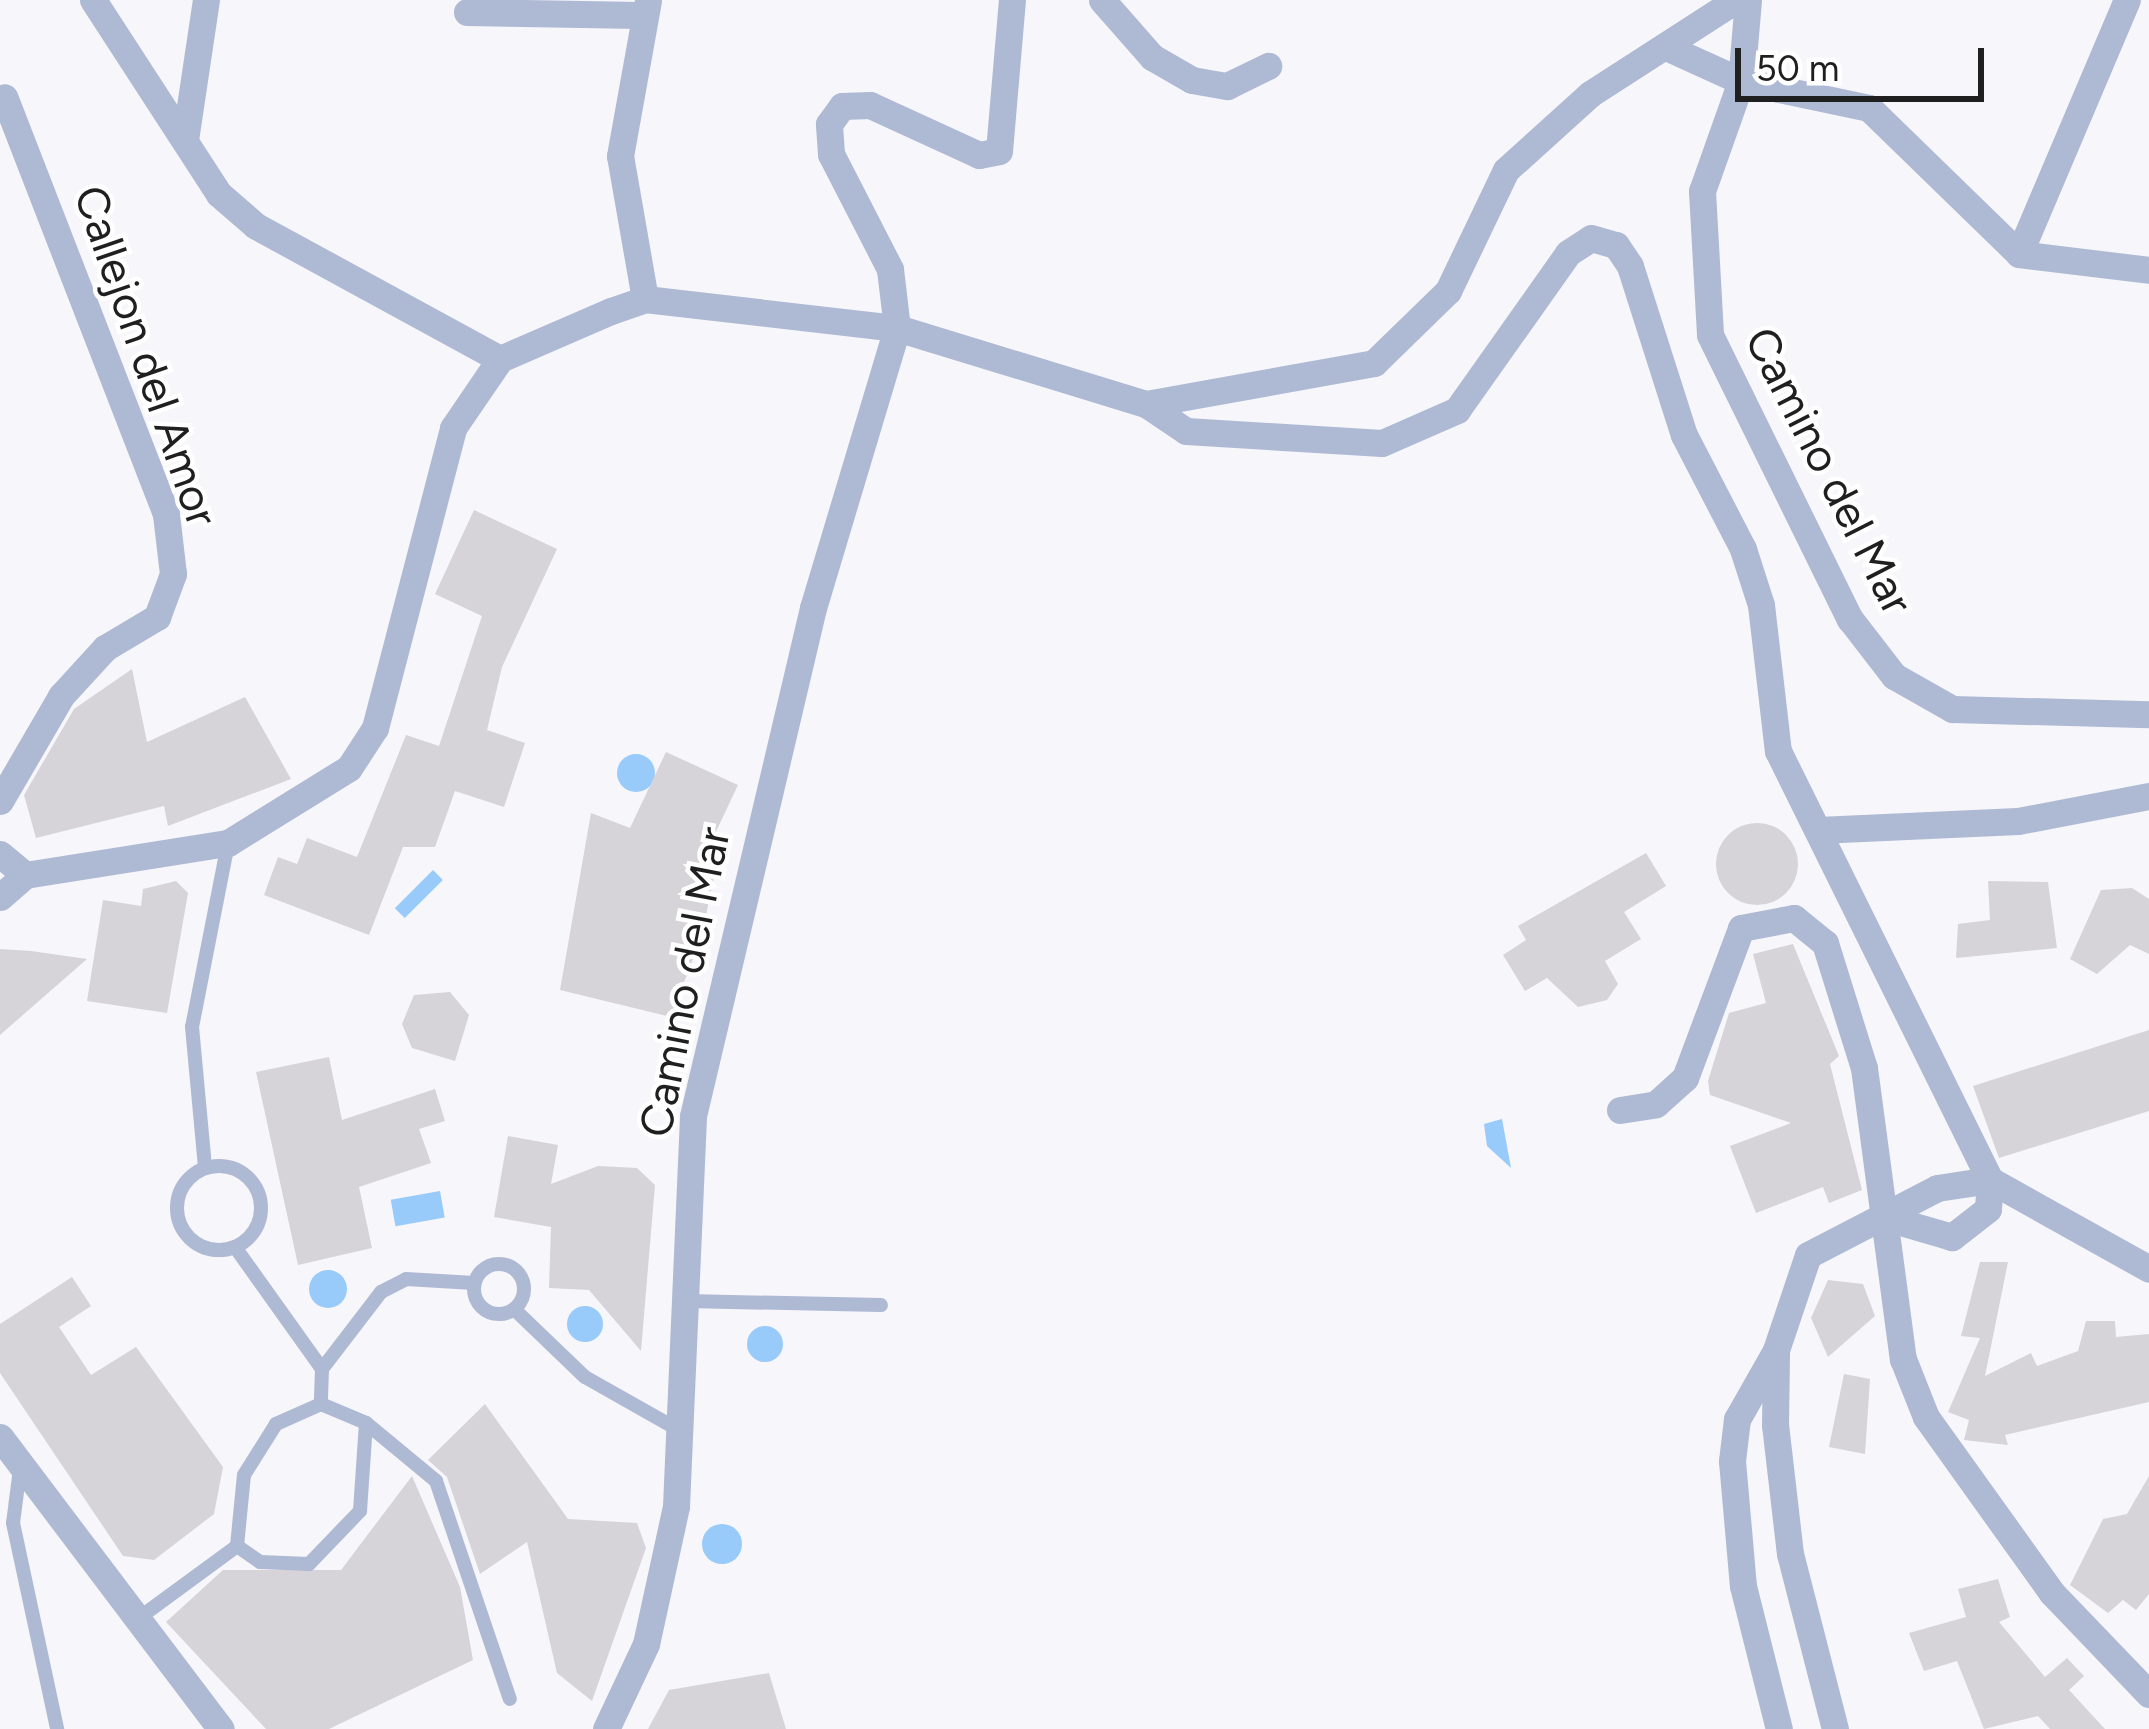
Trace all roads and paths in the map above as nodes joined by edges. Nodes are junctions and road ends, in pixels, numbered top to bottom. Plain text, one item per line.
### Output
1 (93, 0) edge
2 (206, 0) edge
3 (1012, 0) edge
4 (1102, 0) edge
5 (1736, 0) edge
6 (1748, 0) edge
7 (2127, 0) edge
8 (580, 4) edge
9 (644, 8) edge
10 (467, 12) dead end
11 (1666, 47) junction
12 (1268, 66) dead end
13 (1741, 81) junction
14 (4, 97) dead end
15 (185, 140) junction
16 (2019, 254) junction
17 (2149, 270) edge
18 (645, 299) junction
19 (897, 328) junction
20 (500, 359) junction
21 (1146, 404) junction
22 (2149, 714) edge
23 (0, 801) edge
24 (2144, 804) edge
25 (1818, 830) junction
26 (228, 843) junction
27 (0, 854) edge
28 (25, 875) junction
29 (0, 897) edge
30 (1620, 1111) dead end
31 (206, 1167) junction
32 (1990, 1180) junction
33 (1890, 1219) junction
34 (235, 1247) junction
35 (2149, 1268) edge
36 (474, 1283) junction
37 (686, 1301) junction
38 (881, 1305) dead end
39 (514, 1309) junction
40 (1776, 1351) junction
41 (322, 1369) junction
42 (321, 1404) junction
43 (366, 1424) junction
44 (676, 1429) junction
45 (0, 1437) edge
46 (21, 1464) junction
47 (237, 1546) junction
48 (140, 1618) junction
49 (2149, 1694) edge
50 (510, 1699) dead end
51 (57, 1729) edge
52 (221, 1729) edge
53 (605, 1729) edge
54 (1779, 1729) edge
55 (1835, 1729) edge

1 - 15 street
2 - 15 street
3 - 19 street
4 - 12 street
5 - 11 street
6 - 13 street, Camino del Mar
7 - 16 street
8 - 9 street
8 - 10 street
9 - 18 street
11 - 13 street
11 - 21 street
13 - 16 street
13 - 22 street, Camino del Mar
14 - 23 street, Callejon del Amor
15 - 20 street
16 - 17 street
18 - 19 street
18 - 20 street
19 - 21 street
19 - 37 street, Camino del Mar
20 - 26 street
21 - 25 street
24 - 25 street
25 - 32 street
26 - 28 street
26 - 31 lane
27 - 28 street
28 - 29 street
30 - 33 street
31 - 34 lane
31 - 34 lane
32 - 33 street
32 - 33 street
32 - 35 street
33 - 40 street
33 - 49 street
34 - 41 lane
36 - 39 lane
36 - 39 lane
36 - 41 lane
37 - 38 lane
37 - 44 street, Camino del Mar
39 - 44 lane
40 - 54 street
40 - 55 street
41 - 42 lane
42 - 43 lane
42 - 47 lane
43 - 47 lane
43 - 50 lane
44 - 53 street, Camino del Mar
45 - 46 street
46 - 48 street
46 - 51 lane
47 - 48 lane
48 - 52 street

